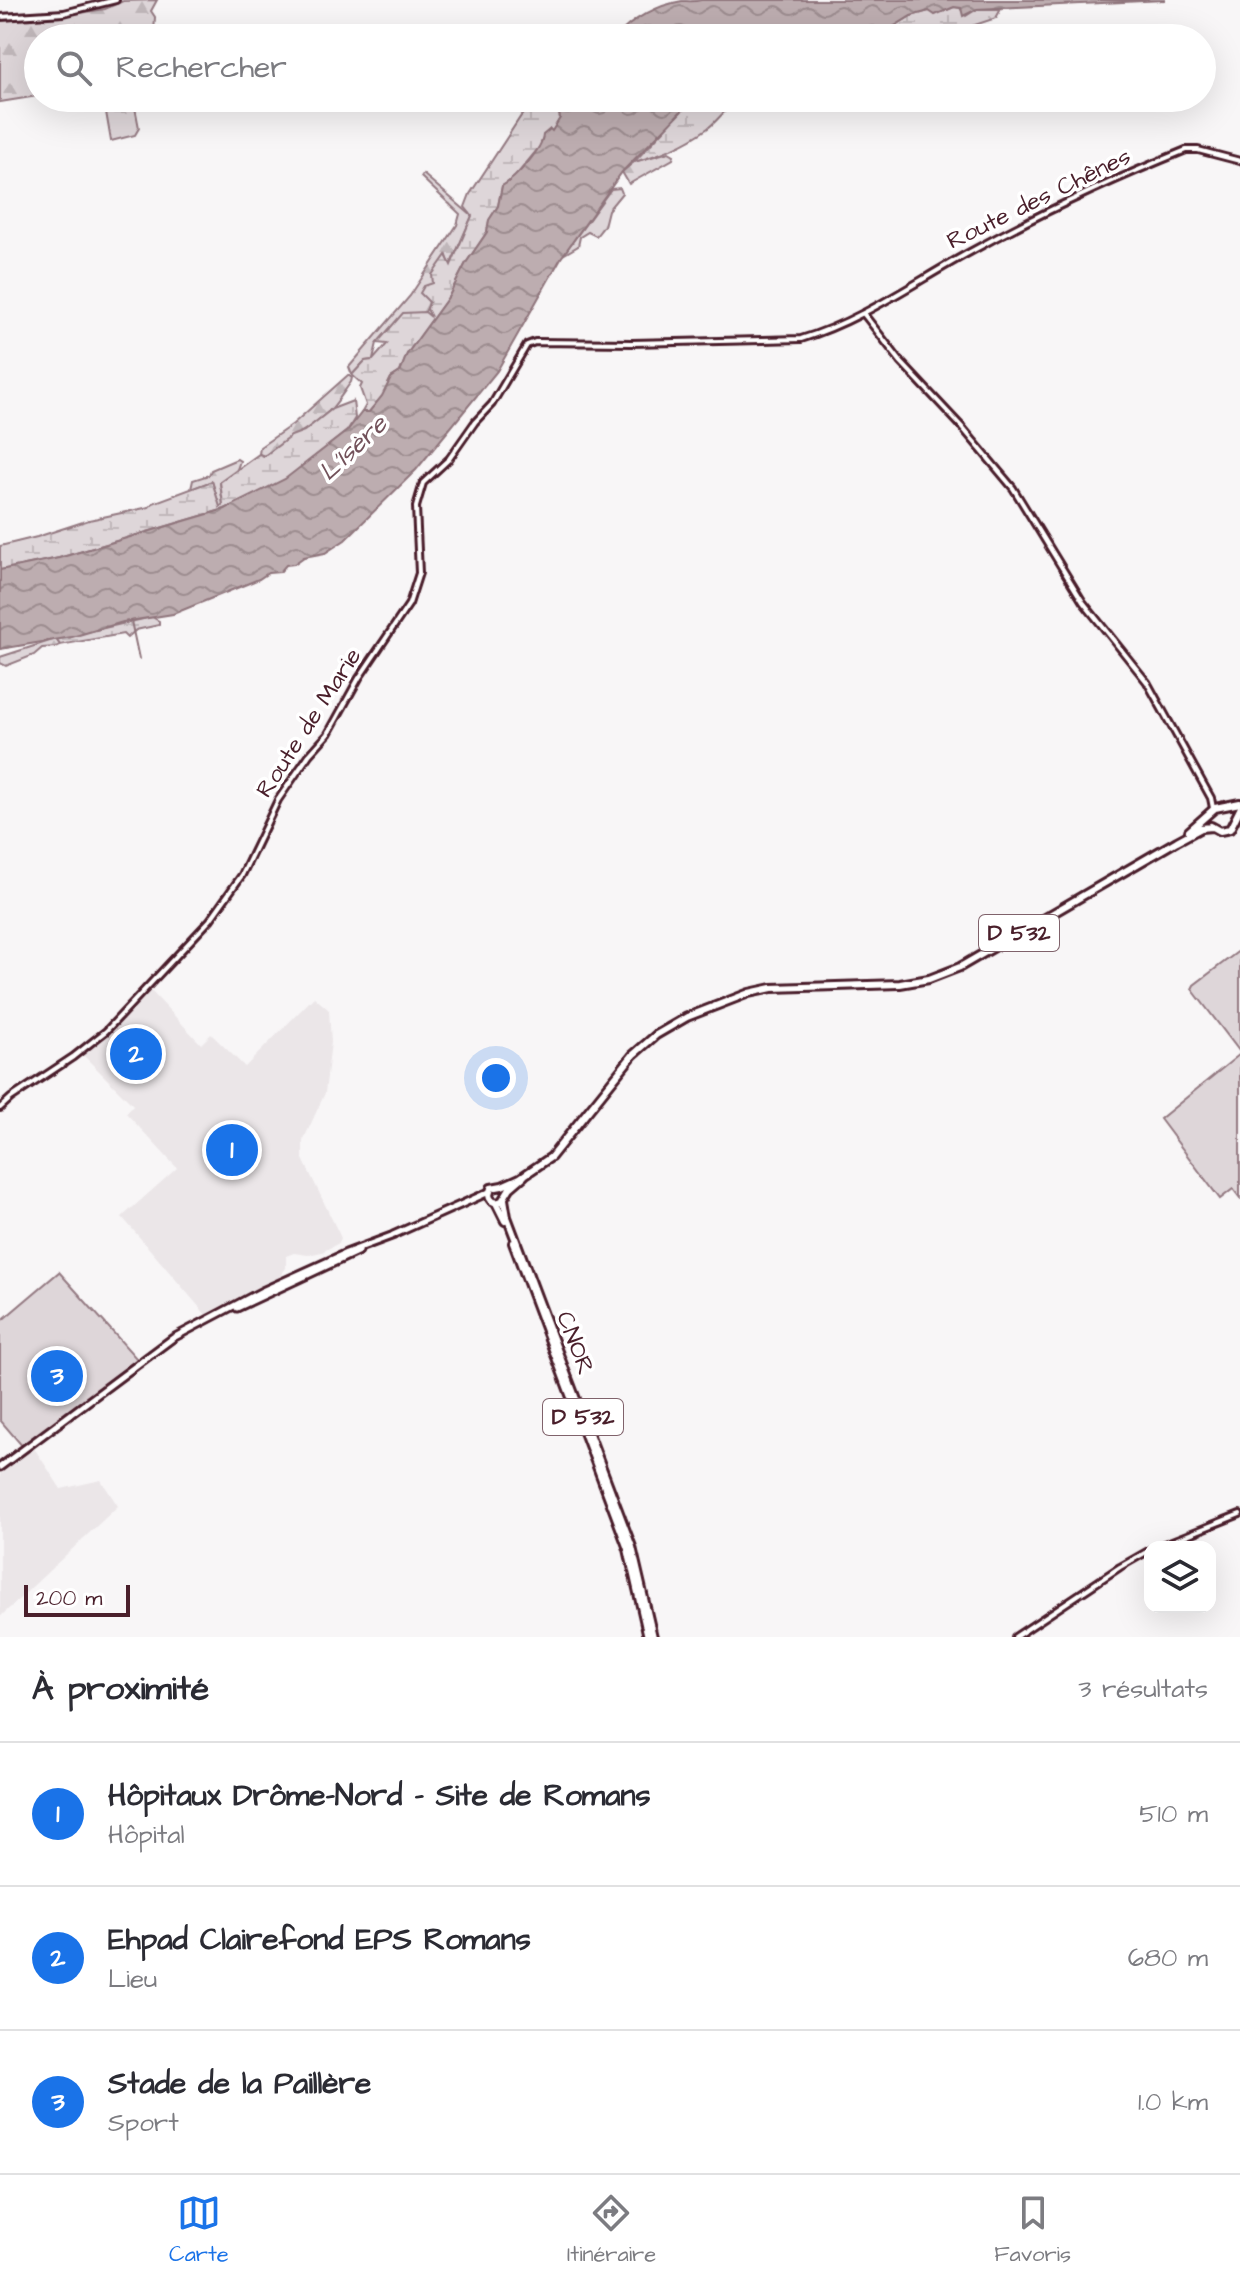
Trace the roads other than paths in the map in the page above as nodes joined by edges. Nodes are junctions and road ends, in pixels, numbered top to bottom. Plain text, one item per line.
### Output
1 (116, 0) edge
2 (0, 17) edge
3 (1240, 161) edge
4 (863, 313) junction
5 (530, 343) joint
6 (1240, 806) edge
7 (1218, 809) junction
8 (1235, 817) junction
9 (1212, 827) junction
10 (1177, 841) junction
11 (0, 1108) edge
12 (524, 1176) junction
13 (502, 1186) junction
14 (489, 1192) junction
15 (505, 1197) junction
16 (494, 1202) junction
17 (464, 1203) junction
18 (394, 1235) junction
19 (207, 1321) junction
20 (0, 1467) edge
21 (1240, 1514) edge
22 (1172, 1541) edge
23 (1144, 1553) edge
24 (651, 1637) edge
25 (1015, 1637) edge

1 - 2 street
3 - 4 street, Route des Chênes
4 - 5 street, Route des Chênes
4 - 7 street
5 - 11 street, Route de Marie
6 - 7 main road, D 532
6 - 8 main road, D 532
7 - 8 main road
7 - 9 main road
7 - 10 main road, D 532
8 - 9 main road
9 - 10 main road, D 532
10 - 12 main road, D 532
12 - 13 main road, D 532
12 - 15 main road, D 532
13 - 14 main road
13 - 15 main road, CNOR
14 - 16 main road, CNOR
14 - 17 main road
15 - 16 main road
15 - 24 main road, CNOR / D 532
16 - 17 main road
16 - 24 main road, CNOR / D 532
17 - 18 main road
18 - 19 main road
18 - 19 main road
19 - 20 main road
21 - 22 street
23 - 25 street

